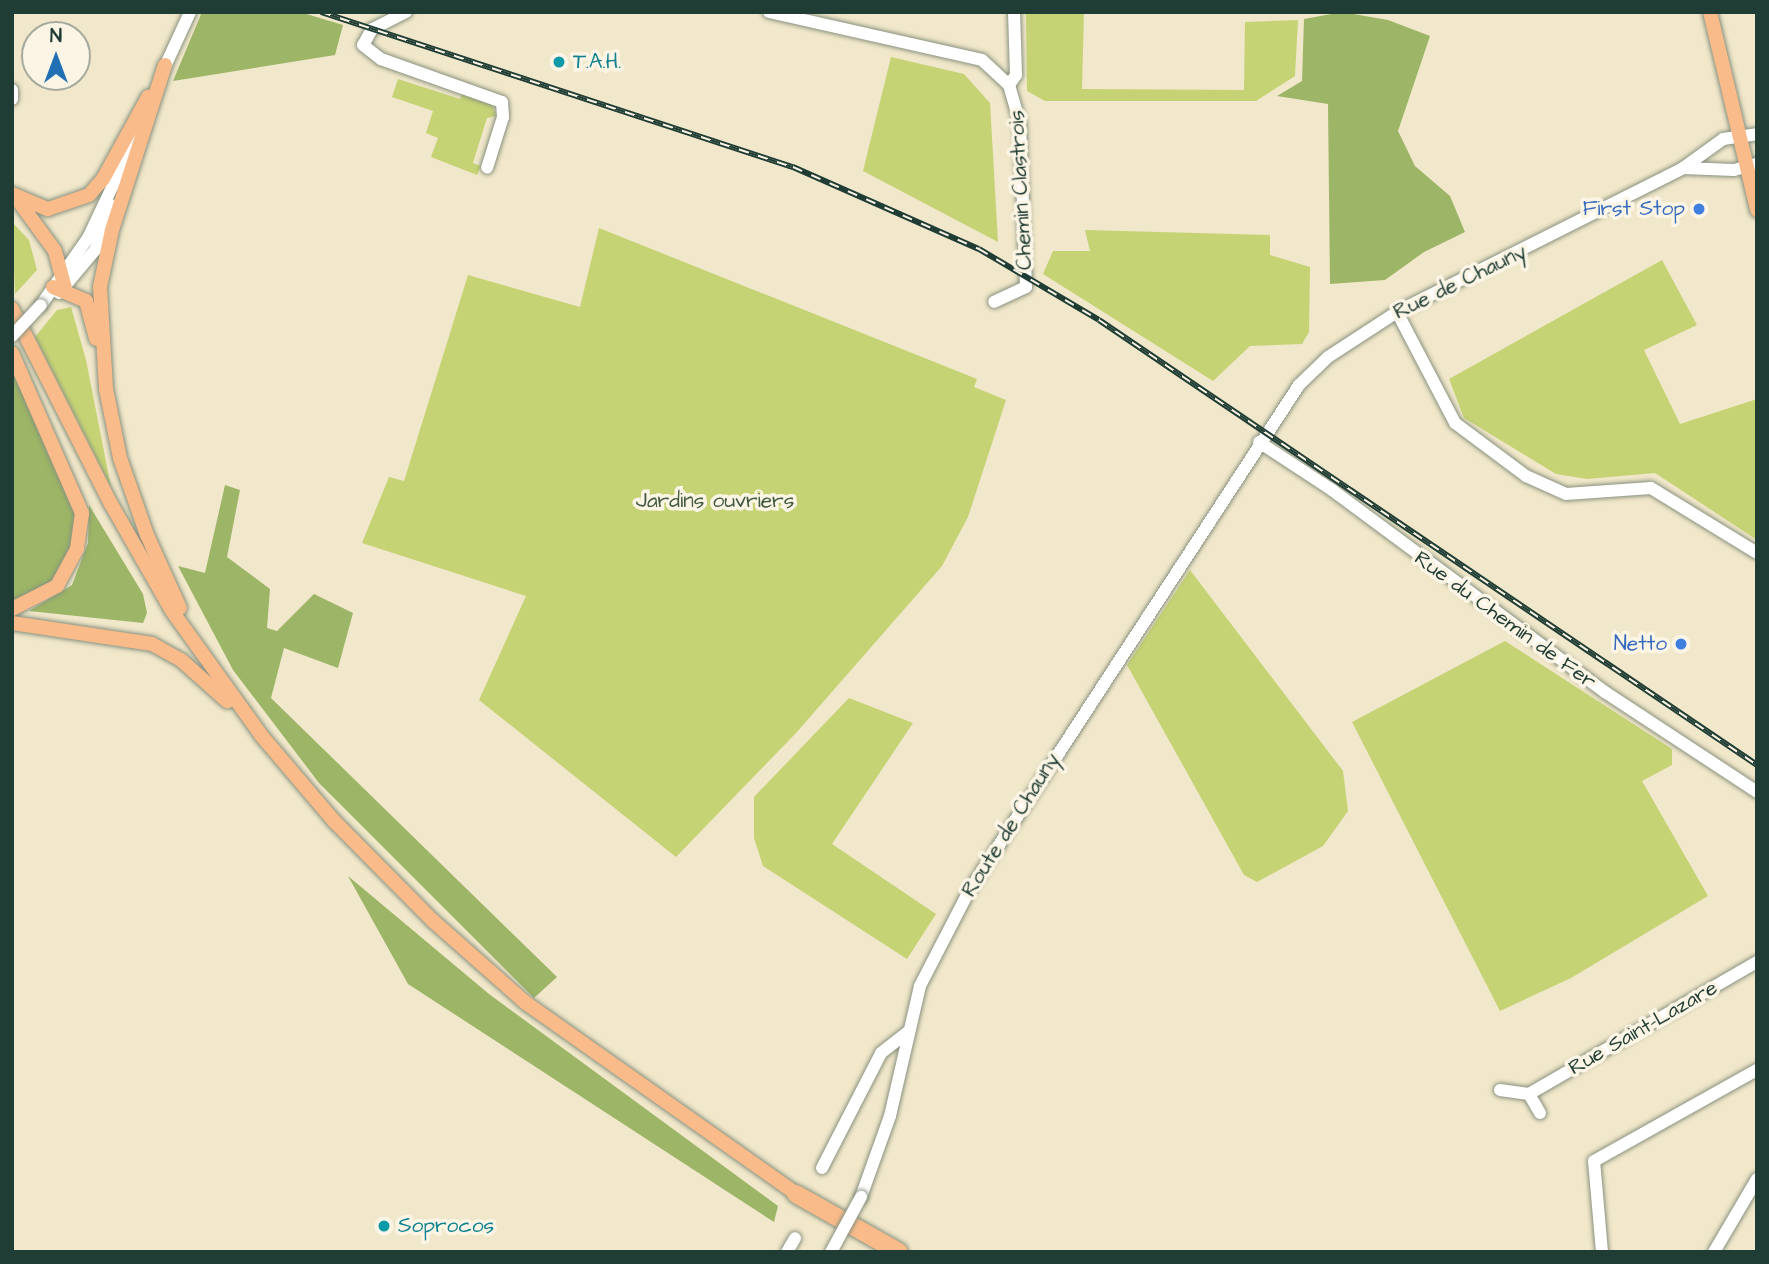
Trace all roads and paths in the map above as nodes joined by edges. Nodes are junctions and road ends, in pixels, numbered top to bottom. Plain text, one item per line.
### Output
1 (190, 12) edge
2 (406, 12) edge
3 (769, 12) edge
4 (1014, 12) edge
5 (1710, 12) edge
6 (165, 65) junction
7 (1009, 85) junction
8 (12, 90) edge
9 (12, 99) edge
10 (1739, 134) junction
11 (1757, 134) edge
12 (132, 146) junction
13 (1752, 166) edge
14 (486, 167) dead end
15 (1683, 169) junction
16 (12, 194) edge
17 (1757, 211) edge
18 (63, 273) junction
19 (59, 288) junction
20 (994, 302) dead end
21 (12, 309) edge
22 (1397, 312) junction
23 (12, 336) edge
24 (12, 353) edge
25 (106, 388) junction
26 (1262, 437) junction
27 (1757, 553) edge
28 (12, 609) edge
29 (12, 623) edge
30 (200, 651) junction
31 (261, 734) junction
32 (1757, 792) edge
33 (1757, 961) edge
34 (908, 1032) junction
35 (1757, 1070) edge
36 (1500, 1090) dead end
37 (1528, 1094) junction
38 (1541, 1113) dead end
39 (822, 1168) dead end
40 (1757, 1179) edge
41 (796, 1194) junction
42 (795, 1238) dead end
43 (787, 1252) edge
44 (831, 1252) edge
45 (881, 1252) edge
46 (899, 1252) edge
47 (1602, 1252) edge
48 (1714, 1252) edge

1 - 6 street
2 - 14 street
3 - 7 street
4 - 7 street, Chemin Clastrois
5 - 10 main road
6 - 12 street
6 - 16 main road
6 - 25 main road
7 - 20 street, Chemin Clastrois
8 - 9 street
10 - 11 street
10 - 13 main road
10 - 15 street, Rue de Chauny
12 - 18 street
12 - 19 street
13 - 15 street, Rue de Chauny
13 - 17 main road
15 - 22 street, Rue de Chauny
16 - 18 main road
18 - 19 main road
19 - 23 street, bridge
19 - 25 main road
21 - 30 main road
22 - 26 street, Rue de Chauny
22 - 27 street
24 - 28 main road
25 - 30 main road
26 - 32 street, Rue du Chemin de Fer
26 - 34 street, Route de Chauny
29 - 31 main road
30 - 31 main road
31 - 41 main road
33 - 37 street, Rue Saint-Lazare
34 - 39 street
34 - 44 street, Route de Chauny, bridge
35 - 47 street
36 - 37 street
37 - 38 street
40 - 48 street
41 - 45 main road
41 - 46 highway
42 - 43 street

